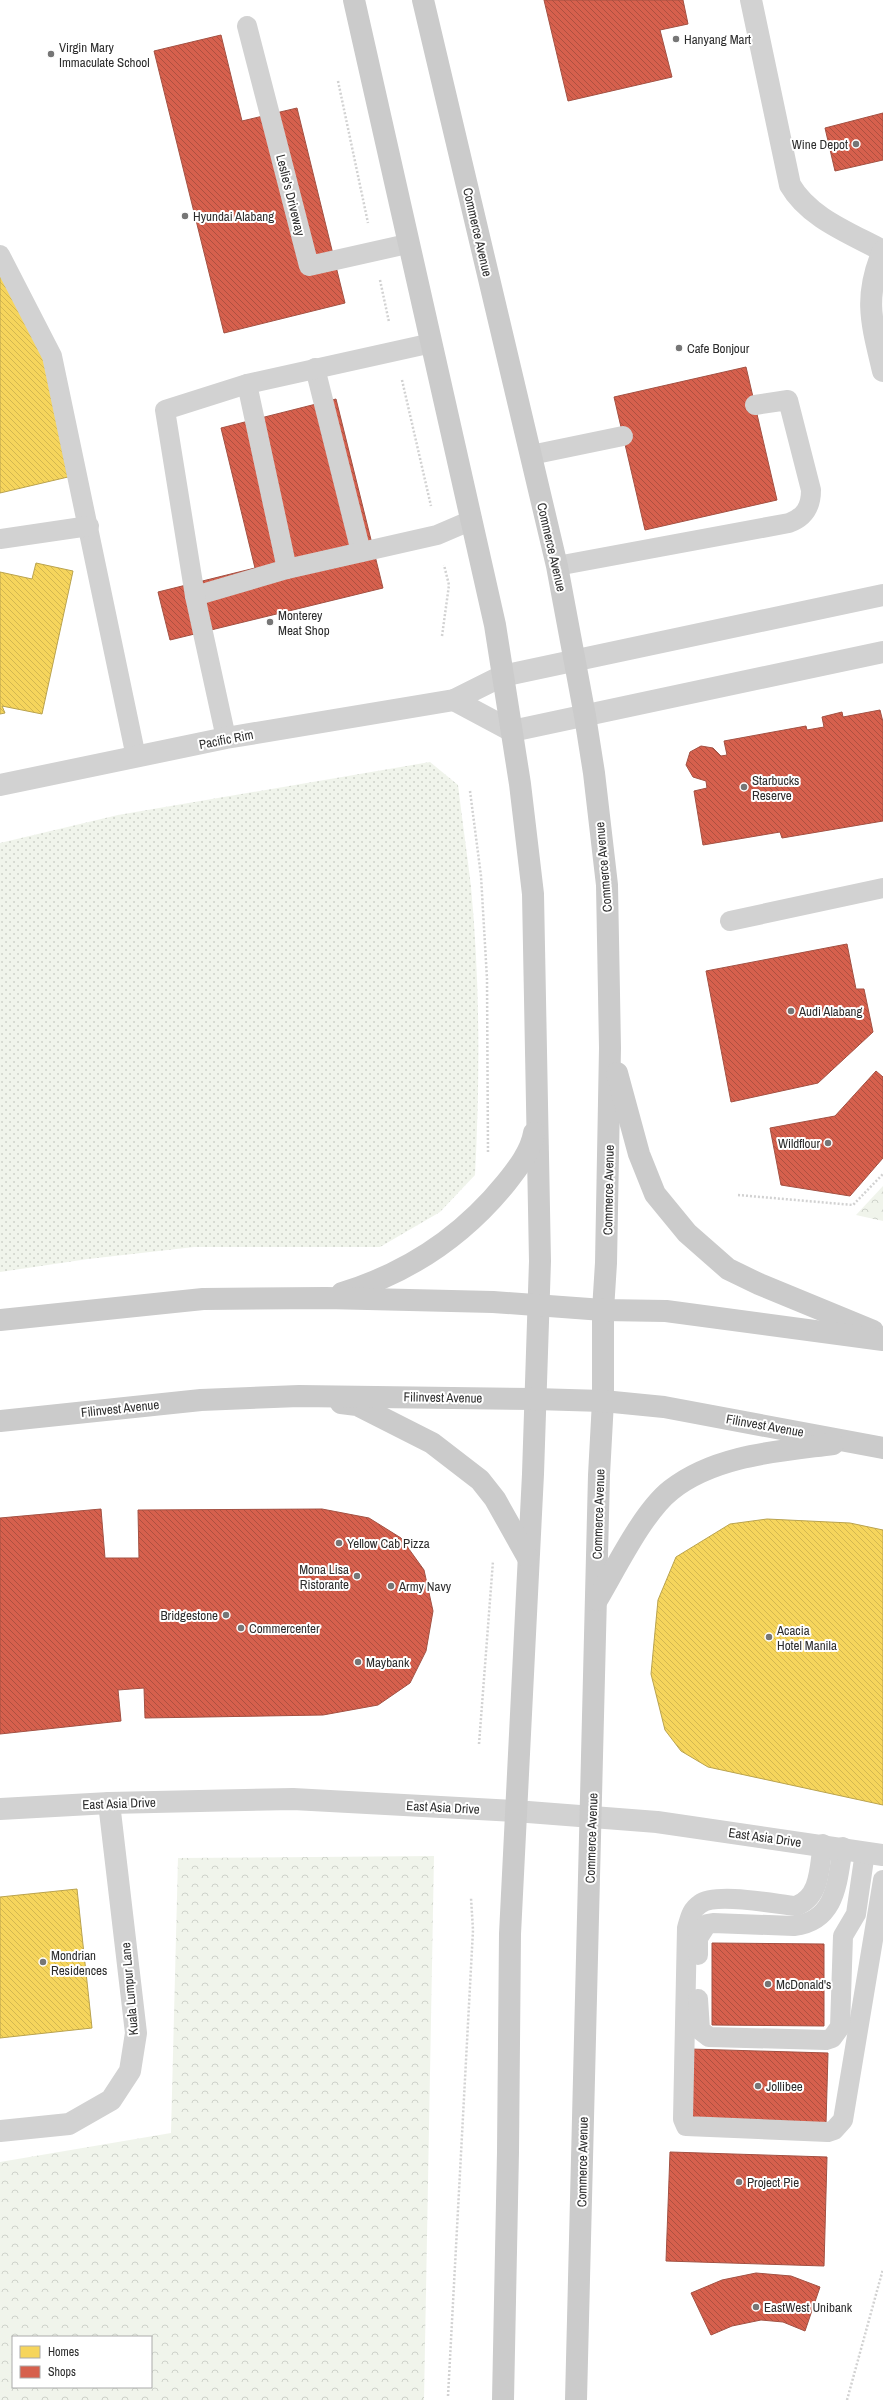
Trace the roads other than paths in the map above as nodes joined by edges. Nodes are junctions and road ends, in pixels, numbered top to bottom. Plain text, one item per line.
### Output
1 (354, 0) edge
2 (423, 0) edge
3 (751, 0) edge
4 (247, 26) dead end
5 (407, 244) junction
6 (883, 251) edge
7 (0, 255) edge
8 (432, 343) junction
9 (315, 368) junction
10 (883, 371) edge
11 (247, 384) junction
12 (755, 405) dead end
13 (623, 436) dead end
14 (531, 455) junction
15 (472, 520) junction
16 (89, 526) junction
17 (0, 539) edge
18 (361, 552) junction
19 (557, 566) junction
20 (287, 569) junction
21 (883, 595) edge
22 (196, 596) junction
23 (883, 652) edge
24 (575, 661) junction
25 (502, 676) junction
26 (454, 700) junction
27 (585, 716) junction
28 (512, 731) junction
29 (226, 738) junction
30 (136, 757) junction
31 (0, 785) edge
32 (883, 888) edge
33 (730, 921) dead end
34 (610, 1048) junction
35 (537, 1116) junction
36 (326, 1298) junction
37 (537, 1305) junction
38 (603, 1310) junction
39 (0, 1320) edge
40 (883, 1335) edge
41 (883, 1340) edge
42 (299, 1396) junction
43 (535, 1399) junction
44 (603, 1401) junction
45 (0, 1421) edge
46 (852, 1441) junction
47 (883, 1448) edge
48 (527, 1556) junction
49 (596, 1601) junction
50 (109, 1803) junction
51 (0, 1808) edge
52 (515, 1811) junction
53 (592, 1817) junction
54 (833, 1846) junction
55 (874, 1853) edge
56 (883, 1880) edge
57 (0, 2131) edge
58 (503, 2400) edge
59 (576, 2400) edge

1 - 5 main road
2 - 14 main road, Commerce Avenue
3 - 6 street
4 - 5 lane, Leslie's Driveway
5 - 8 main road
6 - 10 street
7 - 16 lane
8 - 9 lane
8 - 15 main road
9 - 11 lane
9 - 18 lane
11 - 20 lane
11 - 22 lane
12 - 19 lane
13 - 14 lane
14 - 19 main road, Commerce Avenue
15 - 18 lane
15 - 25 main road
16 - 17 lane
16 - 30 lane
18 - 20 lane
19 - 24 main road, Commerce Avenue
20 - 22 lane
21 - 24 street, Pacific Rim
22 - 29 lane
23 - 27 street
24 - 25 street, Pacific Rim
24 - 27 main road, Commerce Avenue
25 - 26 street, Pacific Rim
25 - 28 main road
26 - 28 street
26 - 29 street, Pacific Rim
27 - 28 street
27 - 34 main road, Commerce Avenue
28 - 35 main road
29 - 30 street, Pacific Rim
30 - 31 street, Pacific Rim
32 - 33 lane
34 - 38 main road, Commerce Avenue
34 - 40 main road
35 - 36 main road
35 - 37 main road
36 - 37 main road
36 - 39 main road
37 - 38 main road
37 - 43 main road
38 - 41 main road
38 - 44 main road, Commerce Avenue
42 - 43 main road, Filinvest Avenue
42 - 45 main road, Filinvest Avenue
42 - 48 main road
43 - 44 main road, Filinvest Avenue
43 - 48 main road
44 - 46 main road, Filinvest Avenue
44 - 49 main road, Commerce Avenue
46 - 47 main road, Filinvest Avenue
46 - 49 main road
48 - 52 main road
49 - 53 main road, Commerce Avenue
50 - 51 street, East Asia Drive
50 - 52 street, East Asia Drive
50 - 57 street, Kuala Lumpur Lane
52 - 53 street, East Asia Drive
52 - 58 main road
53 - 54 street, East Asia Drive
53 - 59 main road, Commerce Avenue
54 - 55 street, East Asia Drive
54 - 55 lane
54 - 56 lane

